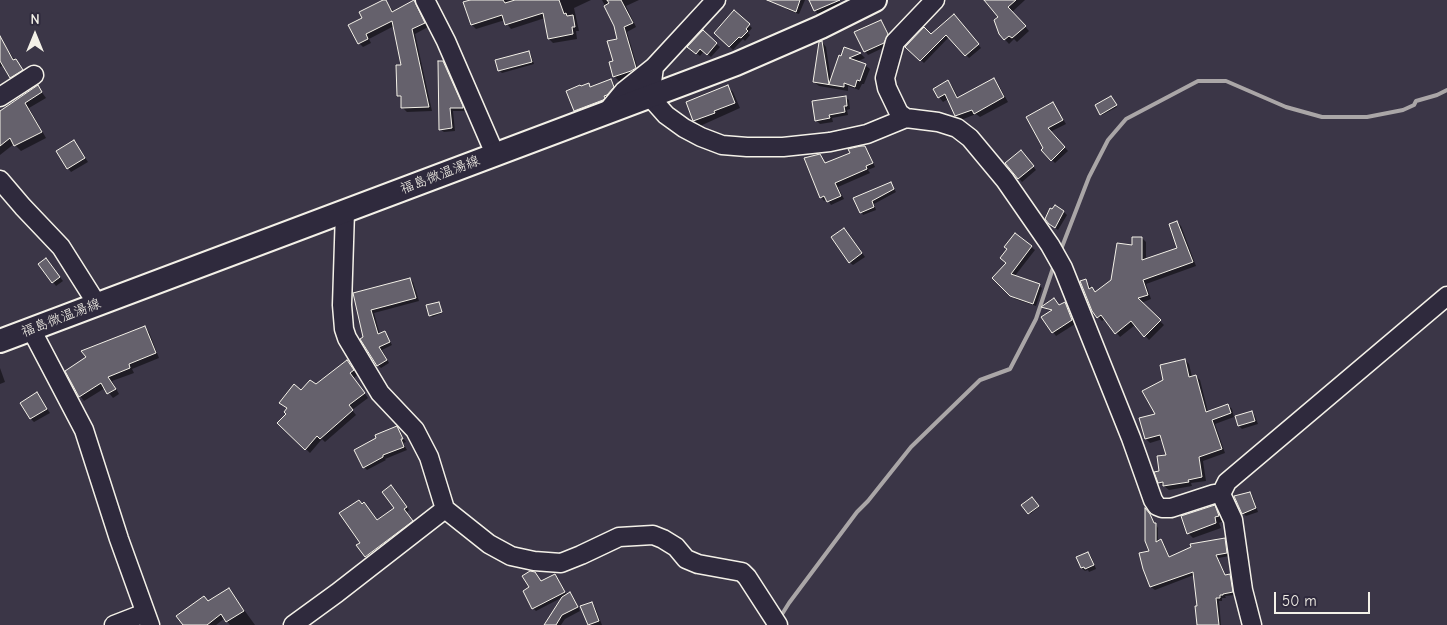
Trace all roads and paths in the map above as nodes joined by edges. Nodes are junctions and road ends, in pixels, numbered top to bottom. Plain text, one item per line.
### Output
1 (425, 0) edge
2 (716, 0) edge
3 (875, 0) edge
4 (935, 0) edge
5 (654, 68) junction
6 (34, 75) dead end
7 (0, 97) edge
8 (650, 97) junction
9 (605, 114) junction
10 (906, 118) junction
11 (495, 154) junction
12 (0, 180) edge
13 (345, 210) junction
14 (1447, 296) edge
15 (97, 304) junction
16 (32, 329) junction
17 (0, 341) edge
18 (1221, 494) junction
19 (445, 509) junction
20 (147, 619) edge
21 (114, 625) edge
22 (293, 625) edge
23 (778, 625) edge
24 (1252, 625) edge

1 - 11 street
2 - 5 street
3 - 8 main road, 福島微温湯線
4 - 10 street
5 - 8 street
5 - 9 street
6 - 7 street
8 - 9 main road, 福島微温湯線
8 - 10 street
9 - 11 main road, 福島微温湯線
10 - 18 street
11 - 13 main road, 福島微温湯線
12 - 15 street
13 - 15 main road, 福島微温湯線
13 - 19 street
14 - 18 street
15 - 16 main road, 福島微温湯線
16 - 17 main road, 福島微温湯線
16 - 20 street
18 - 24 street
19 - 22 street
19 - 23 street
20 - 21 street

